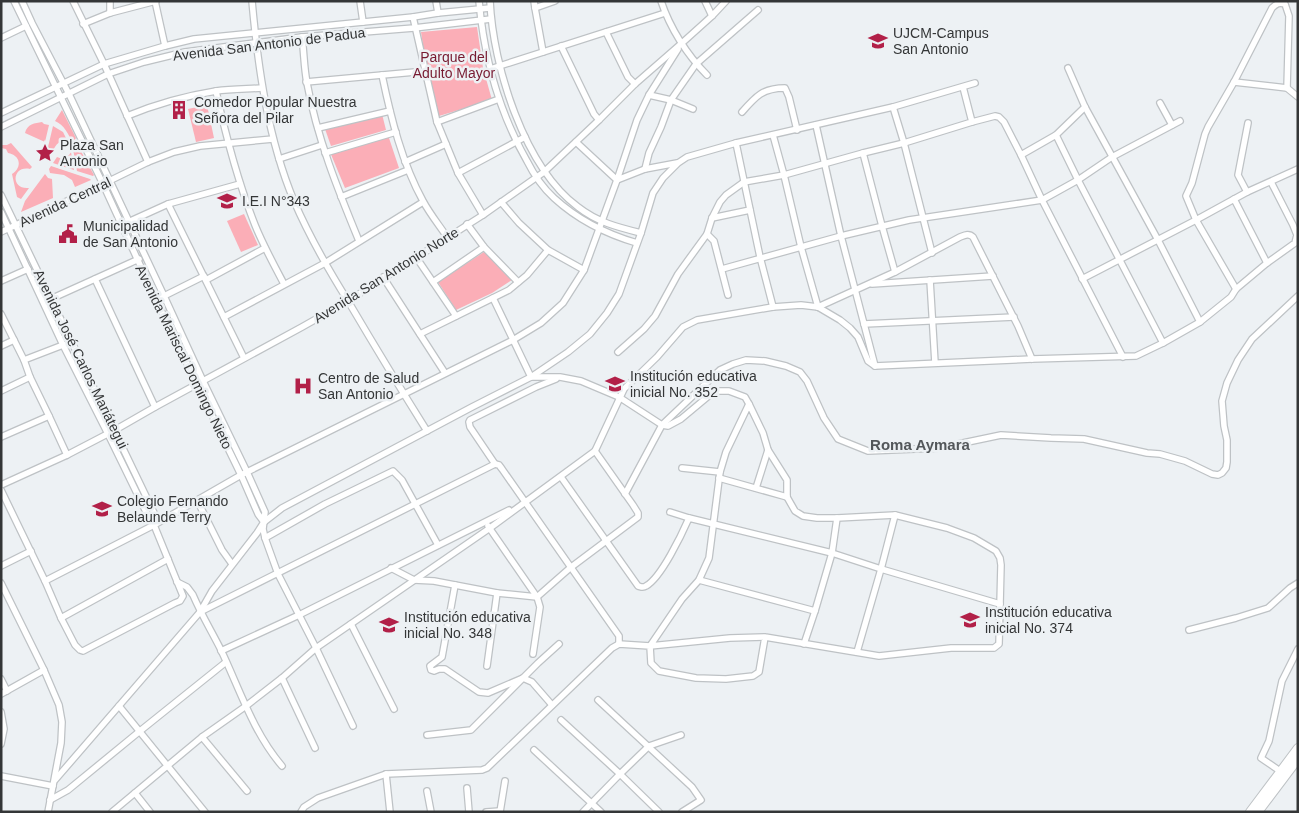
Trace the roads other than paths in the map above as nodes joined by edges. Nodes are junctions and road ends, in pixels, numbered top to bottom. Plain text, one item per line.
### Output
1 (14, 1) edge
2 (22, 1) edge
3 (73, 1) edge
4 (110, 1) edge
5 (155, 1) edge
6 (252, 1) edge
7 (360, 1) edge
8 (436, 1) edge
9 (479, 1) edge
10 (534, 1) edge
11 (555, 1) edge
12 (661, 1) edge
13 (705, 1) edge
14 (726, 1) edge
15 (134, 4) edge
16 (490, 5) edge
17 (534, 8) junction
18 (480, 9) junction
19 (758, 10) dead end
20 (110, 13) junction
21 (438, 13) junction
22 (665, 13) junction
23 (712, 16) junction
24 (413, 18) junction
25 (491, 18) junction
26 (480, 20) junction
27 (363, 22) junction
28 (84, 24) junction
29 (26, 26) junction
30 (414, 28) junction
31 (606, 32) junction
32 (255, 34) junction
33 (302, 37) junction
34 (1, 38) edge
35 (257, 43) junction
36 (682, 43) junction
37 (165, 46) junction
38 (561, 46) junction
39 (543, 52) junction
40 (104, 64) junction
41 (696, 64) junction
42 (500, 66) junction
43 (1068, 68) dead end
44 (490, 69) junction
45 (426, 71) junction
46 (108, 74) junction
47 (382, 75) junction
48 (708, 75) dead end
49 (306, 82) junction
50 (1234, 82) junction
51 (63, 83) junction
52 (975, 83) dead end
53 (635, 84) junction
54 (55, 86) junction
55 (963, 87) junction
56 (262, 88) junction
57 (1287, 88) junction
58 (216, 91) junction
59 (69, 94) junction
60 (649, 95) junction
61 (1298, 97) edge
62 (61, 98) junction
63 (499, 99) junction
64 (671, 100) junction
65 (1160, 103) dead end
66 (1085, 106) junction
67 (893, 107) junction
68 (692, 109) dead end
69 (390, 111) junction
70 (742, 112) dead end
71 (1, 113) edge
72 (127, 116) junction
73 (599, 120) junction
74 (1180, 121) dead end
75 (437, 122) junction
76 (972, 122) junction
77 (1248, 123) dead end
78 (816, 125) junction
79 (1172, 125) junction
80 (1, 127) edge
81 (318, 128) junction
82 (797, 130) junction
83 (396, 132) junction
84 (773, 135) junction
85 (1056, 135) junction
86 (525, 137) junction
87 (273, 139) junction
88 (228, 142) junction
89 (515, 142) junction
90 (576, 142) junction
91 (904, 143) junction
92 (446, 144) junction
93 (736, 144) junction
94 (322, 145) junction
95 (325, 153) junction
96 (863, 153) junction
97 (1021, 155) junction
98 (1112, 157) junction
99 (279, 159) junction
100 (148, 162) junction
101 (405, 162) junction
102 (678, 163) junction
103 (825, 163) junction
104 (645, 169) junction
105 (1298, 169) edge
106 (408, 170) junction
107 (544, 172) junction
108 (458, 173) junction
109 (784, 175) junction
110 (536, 177) junction
111 (617, 180) junction
112 (1078, 180) junction
113 (110, 181) junction
114 (744, 182) junction
115 (1271, 182) junction
116 (103, 184) junction
117 (240, 184) junction
118 (1247, 192) junction
119 (1, 196) edge
120 (341, 197) junction
121 (1234, 199) junction
122 (1042, 200) junction
123 (423, 202) junction
124 (501, 202) junction
125 (168, 204) junction
126 (750, 210) junction
127 (1, 212) edge
128 (483, 215) junction
129 (712, 218) junction
130 (923, 218) junction
131 (1196, 220) junction
132 (129, 221) junction
133 (602, 222) junction
134 (467, 224) junction
135 (16, 225) junction
136 (122, 225) junction
137 (882, 226) junction
138 (9, 228) junction
139 (599, 230) junction
140 (1, 232) edge
141 (640, 233) junction
142 (707, 234) junction
143 (841, 236) junction
144 (447, 237) junction
145 (138, 239) junction
146 (1158, 240) junction
147 (359, 241) junction
148 (130, 242) junction
149 (637, 243) junction
150 (484, 247) junction
151 (801, 247) junction
152 (265, 248) junction
153 (548, 250) junction
154 (932, 253) junction
155 (146, 256) junction
156 (416, 257) junction
157 (760, 257) junction
158 (138, 260) junction
159 (1120, 260) junction
160 (325, 263) junction
161 (1266, 263) junction
162 (28, 269) junction
163 (722, 269) junction
164 (584, 270) junction
165 (895, 272) junction
166 (993, 276) junction
167 (94, 278) junction
168 (205, 278) junction
169 (383, 278) junction
170 (1082, 278) junction
171 (930, 280) junction
172 (1, 281) edge
173 (433, 282) junction
174 (518, 282) junction
175 (284, 284) junction
176 (869, 284) junction
177 (1236, 289) junction
178 (855, 290) junction
179 (728, 295) dead end
180 (164, 296) junction
181 (1298, 296) edge
182 (492, 298) junction
183 (52, 299) junction
184 (156, 300) junction
185 (348, 301) junction
186 (44, 302) junction
187 (772, 306) junction
188 (818, 307) junction
189 (1, 314) edge
190 (456, 316) junction
191 (224, 317) junction
192 (1014, 317) junction
193 (933, 321) junction
194 (1200, 322) junction
195 (4, 324) edge
196 (864, 324) junction
197 (420, 334) junction
198 (14, 340) junction
199 (513, 340) junction
200 (1163, 343) junction
201 (63, 345) junction
202 (72, 345) junction
203 (1, 346) edge
204 (618, 352) dead end
205 (1124, 357) junction
206 (244, 358) junction
207 (1032, 359) junction
208 (24, 360) junction
209 (935, 364) junction
210 (875, 366) junction
211 (446, 373) junction
212 (30, 377) junction
213 (531, 377) junction
214 (560, 377) junction
215 (200, 383) junction
216 (1, 391) edge
217 (403, 394) junction
218 (620, 397) junction
219 (750, 404) junction
220 (155, 407) junction
221 (49, 416) junction
222 (662, 425) junction
223 (115, 430) junction
224 (427, 431) junction
225 (108, 434) junction
226 (1, 438) edge
227 (768, 450) junction
228 (595, 451) junction
229 (67, 455) junction
230 (495, 464) junction
231 (682, 468) dead end
232 (247, 472) junction
233 (241, 475) junction
234 (719, 475) junction
235 (561, 477) junction
236 (1, 485) edge
237 (756, 488) junction
238 (1, 490) edge
239 (625, 494) junction
240 (787, 498) junction
241 (197, 500) junction
242 (524, 502) junction
243 (416, 504) junction
244 (670, 512) dead end
245 (895, 515) junction
246 (689, 518) junction
247 (837, 518) junction
248 (264, 522) junction
249 (486, 522) junction
250 (712, 523) junction
251 (154, 525) junction
252 (490, 528) junction
253 (265, 538) junction
254 (606, 540) junction
255 (438, 545) junction
256 (31, 551) junction
257 (832, 553) junction
258 (168, 560) junction
259 (232, 564) junction
260 (1, 566) edge
261 (391, 568) junction
262 (570, 568) junction
263 (881, 569) junction
264 (278, 574) junction
265 (414, 580) junction
266 (699, 580) junction
267 (45, 581) junction
268 (1, 582) edge
269 (177, 582) junction
270 (1298, 583) edge
271 (455, 585) junction
272 (497, 593) junction
273 (537, 597) junction
274 (1000, 604) junction
275 (815, 611) junction
276 (200, 612) junction
277 (299, 615) junction
278 (61, 618) junction
279 (351, 624) junction
280 (1189, 630) dead end
281 (765, 637) junction
282 (559, 644) dead end
283 (619, 644) junction
284 (804, 644) junction
285 (650, 646) junction
286 (316, 648) junction
287 (1298, 649) edge
288 (221, 651) junction
289 (857, 652) junction
290 (533, 654) dead end
291 (226, 662) junction
292 (487, 666) dead end
293 (44, 670) junction
294 (282, 678) junction
295 (523, 678) junction
296 (1, 679) edge
297 (4, 692) edge
298 (598, 700) dead end
299 (552, 705) junction
300 (119, 706) junction
301 (246, 706) junction
302 (394, 709) dead end
303 (1, 712) edge
304 (560, 720) dead end
305 (353, 726) dead end
306 (140, 731) junction
307 (427, 735) dead end
308 (682, 735) dead end
309 (202, 738) junction
310 (1, 744) edge
311 (649, 746) junction
312 (315, 748) dead end
313 (1298, 748) edge
314 (534, 750) dead end
315 (1298, 759) edge
316 (168, 766) junction
317 (282, 766) dead end
318 (1280, 771) junction
319 (386, 774) junction
320 (620, 774) junction
321 (1, 776) edge
322 (55, 780) junction
323 (505, 781) dead end
324 (53, 786) junction
325 (467, 788) dead end
326 (247, 791) dead end
327 (427, 791) dead end
328 (135, 793) junction
329 (50, 800) junction
330 (592, 803) junction
331 (500, 811) edge
332 (48, 812) edge
333 (112, 812) edge
334 (150, 812) edge
335 (205, 812) edge
336 (301, 812) edge
337 (390, 812) edge
338 (431, 812) edge
339 (469, 812) edge
340 (486, 812) edge
341 (584, 812) edge
342 (601, 812) edge
343 (658, 812) edge
344 (682, 812) edge
345 (1250, 812) edge
346 (1258, 812) edge

1 - 29 street, Avenida Mariscal Domingo Nieto
2 - 51 street, Avenida Mariscal Domingo Nieto
3 - 28 street
4 - 20 street
5 - 15 street
5 - 37 street
6 - 32 street
7 - 27 street
8 - 21 street
9 - 18 street
10 - 17 street
11 - 17 street
12 - 22 street
13 - 23 street
14 - 23 street, Avenida San Antonio Norte
15 - 20 street
16 - 18 street, Avenida San Antonio de Padua
16 - 25 street
17 - 39 street
18 - 21 street, Avenida San Antonio de Padua
18 - 26 street
19 - 41 street
20 - 28 street
21 - 24 street, Avenida San Antonio de Padua
22 - 31 street
22 - 36 street
23 - 36 street, Avenida San Antonio Norte
24 - 27 street, Avenida San Antonio de Padua
24 - 30 street
25 - 26 street, Avenida San Antonio de Padua
25 - 42 street
26 - 30 street, Avenida San Antonio de Padua
26 - 44 street
27 - 32 street, Avenida San Antonio de Padua
28 - 40 street
29 - 34 street
29 - 54 street, Avenida Mariscal Domingo Nieto
30 - 33 street, Avenida San Antonio de Padua
30 - 45 street
31 - 38 street
31 - 53 street
32 - 35 street
32 - 37 street, Avenida San Antonio de Padua
33 - 35 street, Avenida San Antonio de Padua
33 - 49 street
35 - 46 street, Avenida San Antonio de Padua
35 - 56 street
36 - 41 street
36 - 53 street, Avenida San Antonio Norte
36 - 60 street
37 - 40 street, Avenida San Antonio de Padua
38 - 39 street
38 - 73 street
39 - 42 street
40 - 46 street
40 - 51 street, Avenida San Antonio de Padua
41 - 48 street
41 - 64 street
42 - 44 street
42 - 86 street
43 - 66 street
44 - 63 street
45 - 47 street
45 - 75 street
46 - 59 street, Avenida San Antonio de Padua
46 - 72 street
47 - 49 street
47 - 69 street
49 - 81 street
50 - 57 street
50 - 57 street
50 - 131 street
51 - 54 street, Avenida San Antonio de Padua
51 - 59 street, Avenida Mariscal Domingo Nieto
52 - 55 street
53 - 73 street, Avenida San Antonio Norte
54 - 62 street, Avenida Mariscal Domingo Nieto
54 - 71 street, Avenida San Antonio de Padua
55 - 67 street
55 - 76 street
56 - 58 street
56 - 87 street
57 - 61 street
58 - 72 street
58 - 88 street
59 - 62 street, Avenida San Antonio de Padua
59 - 113 street, Avenida Mariscal Domingo Nieto
60 - 64 street
60 - 111 street
62 - 80 street, Avenida San Antonio de Padua
62 - 116 street, Avenida Mariscal Domingo Nieto
63 - 75 street
63 - 89 street
64 - 68 street
64 - 104 street
65 - 79 street
66 - 85 street
66 - 98 street
67 - 78 street
67 - 91 street
69 - 81 street
69 - 83 street
70 - 82 street
72 - 100 street
73 - 90 street, Avenida San Antonio Norte
74 - 79 street
75 - 92 street
76 - 91 street
76 - 97 street
77 - 118 street
78 - 82 street
78 - 103 street
79 - 98 street
81 - 94 street
82 - 84 street
83 - 95 street
83 - 101 street
84 - 93 street
84 - 109 street
85 - 97 street
85 - 112 street
86 - 89 street
86 - 107 street
87 - 88 street, Avenida Central
87 - 99 street
88 - 100 street, Avenida Central
88 - 117 street
89 - 108 street
89 - 110 street
90 - 107 street, Avenida San Antonio Norte
90 - 111 street
91 - 96 street
91 - 130 street
92 - 101 street
92 - 108 street
93 - 102 street
93 - 114 street
94 - 95 street
94 - 99 street
95 - 120 street
96 - 103 street
96 - 137 street
97 - 122 street
98 - 112 street
98 - 146 street
99 - 160 street
100 - 113 street, Avenida Central
101 - 106 street
102 - 104 street
102 - 141 street
103 - 109 street
103 - 143 street
104 - 111 street
105 - 115 street
106 - 120 street
106 - 123 street
107 - 110 street, Avenida San Antonio Norte
107 - 133 street
108 - 128 street
109 - 114 street
109 - 151 street
110 - 124 street, Avenida San Antonio Norte
110 - 139 street
111 - 133 street
112 - 122 street
112 - 159 street
113 - 116 street, Avenida Central
113 - 132 street, Avenida Mariscal Domingo Nieto
114 - 126 street
114 - 129 street
115 - 118 street
115 - 161 street
116 - 135 street, Avenida Central
116 - 136 street, Avenida Mariscal Domingo Nieto
117 - 125 street
117 - 152 street
118 - 121 street
119 - 135 street, Avenida José Carlos Mariátegui
120 - 147 street
121 - 131 street
121 - 161 street
122 - 130 street
122 - 170 street
123 - 144 street
123 - 147 street
124 - 128 street, Avenida San Antonio Norte
124 - 153 street
125 - 132 street
125 - 168 street
126 - 129 street
126 - 157 street
127 - 138 street, Avenida José Carlos Mariátegui
128 - 134 street, Avenida San Antonio Norte
129 - 142 street
130 - 137 street
130 - 154 street
131 - 146 street
131 - 177 street
132 - 136 street
132 - 145 street, Avenida Mariscal Domingo Nieto
133 - 139 street
133 - 141 street
134 - 144 street, Avenida San Antonio Norte
134 - 150 street
135 - 138 street, Avenida Central
135 - 183 street, Avenida José Carlos Mariátegui
136 - 148 street, Avenida Mariscal Domingo Nieto
137 - 143 street
137 - 165 street
138 - 140 street, Avenida Central
138 - 162 street, Avenida José Carlos Mariátegui
139 - 149 street
139 - 164 street
141 - 149 street
142 - 163 street
142 - 204 street
143 - 151 street
143 - 178 street
144 - 156 street, Avenida San Antonio Norte
145 - 148 street
145 - 155 street, Avenida Mariscal Domingo Nieto
146 - 159 street
146 - 194 street
147 - 160 street
148 - 158 street, Avenida Mariscal Domingo Nieto
149 - 213 street
150 - 173 street
150 - 174 street
151 - 157 street
151 - 188 street
152 - 168 street
152 - 175 street
153 - 164 street
153 - 174 street
154 - 165 street
154 - 166 street
155 - 158 street
155 - 180 street, Avenida Mariscal Domingo Nieto
156 - 169 street, Avenida San Antonio Norte
156 - 173 street
157 - 163 street
157 - 187 street
158 - 167 street
158 - 184 street, Avenida Mariscal Domingo Nieto
159 - 170 street
159 - 200 street
160 - 175 street
160 - 185 street
161 - 177 street
162 - 172 street
162 - 186 street, Avenida José Carlos Mariátegui
163 - 179 street
164 - 199 street
165 - 176 street
166 - 171 street
166 - 192 street
167 - 183 street
167 - 220 street
168 - 180 street
168 - 191 street
169 - 185 street, Avenida San Antonio Norte
169 - 197 street
170 - 205 street
171 - 176 street
171 - 193 street
173 - 190 street
174 - 182 street
175 - 191 street
176 - 178 street
177 - 194 street
178 - 188 street
178 - 196 street
180 - 184 street
180 - 215 street, Avenida Mariscal Domingo Nieto
181 - 222 street
182 - 190 street
182 - 199 street
183 - 186 street
183 - 202 street, Avenida José Carlos Mariátegui
184 - 215 street, Avenida Mariscal Domingo Nieto
185 - 206 street, Avenida San Antonio Norte
185 - 217 street
186 - 201 street, Avenida José Carlos Mariátegui
187 - 188 street
187 - 218 street
188 - 210 street
189 - 195 street
190 - 197 street
191 - 206 street
192 - 193 street
192 - 207 street
193 - 196 street
193 - 209 street
194 - 200 street
195 - 198 street
196 - 210 street
197 - 211 street
198 - 203 street
198 - 208 street
199 - 211 street
199 - 213 street
200 - 205 street
201 - 202 street
201 - 208 street
201 - 225 street, Avenida José Carlos Mariátegui
202 - 223 street, Avenida José Carlos Mariátegui
205 - 207 street
206 - 215 street, Avenida San Antonio Norte
207 - 209 street
208 - 212 street
209 - 210 street
211 - 217 street
212 - 216 street
212 - 221 street
213 - 214 street
213 - 224 street
214 - 218 street
214 - 230 street
215 - 220 street, Avenida San Antonio Norte
215 - 232 street, Avenida Mariscal Domingo Nieto
215 - 233 street, Avenida Mariscal Domingo Nieto
217 - 224 street
217 - 232 street
218 - 222 street
218 - 228 street
219 - 222 street
219 - 227 street
219 - 234 street
220 - 223 street, Avenida San Antonio Norte
221 - 226 street
221 - 229 street
222 - 239 street
223 - 225 street, Avenida San Antonio Norte
223 - 251 street, Avenida José Carlos Mariátegui
224 - 248 street
225 - 229 street, Avenida San Antonio Norte
225 - 251 street, Avenida José Carlos Mariátegui
227 - 237 street
227 - 240 street
228 - 235 street
228 - 239 street
229 - 236 street, Avenida San Antonio Norte
230 - 242 street
230 - 243 street
231 - 234 street
232 - 233 street
232 - 248 street, Avenida Mariscal Domingo Nieto
233 - 241 street
233 - 248 street, Avenida Mariscal Domingo Nieto
234 - 237 street
234 - 250 street
235 - 242 street
235 - 254 street
237 - 240 street
238 - 256 street
239 - 254 street
240 - 247 street
241 - 251 street
241 - 259 street
242 - 249 street
242 - 252 street
242 - 262 street
243 - 253 street
243 - 255 street
243 - 264 street
244 - 246 street
245 - 247 street
245 - 263 street
245 - 274 street
246 - 250 street
246 - 254 street
247 - 257 street
248 - 253 street, Avenida Mariscal Domingo Nieto
248 - 259 street
249 - 252 street
249 - 255 street
250 - 257 street
250 - 266 street
251 - 258 street, Avenida José Carlos Mariátegui
251 - 267 street
252 - 265 street
252 - 273 street
253 - 264 street, Avenida Mariscal Domingo Nieto
254 - 262 street
255 - 261 street
256 - 260 street
256 - 267 street
257 - 263 street
257 - 275 street
258 - 269 street, Avenida José Carlos Mariátegui
258 - 278 street
259 - 276 street
261 - 265 street
261 - 277 street
262 - 273 street
262 - 283 street
263 - 274 street
263 - 289 street
264 - 276 street
264 - 277 street, Avenida Mariscal Domingo Nieto
265 - 271 street
265 - 279 street
266 - 275 street
266 - 285 street
267 - 278 street
268 - 293 street
269 - 276 street
269 - 278 street
270 - 280 street
271 - 272 street
271 - 295 street
272 - 273 street
272 - 292 street
273 - 290 street
274 - 289 street
275 - 284 street
276 - 288 street
276 - 300 street
277 - 286 street, Avenida Mariscal Domingo Nieto
277 - 288 street
279 - 286 street
279 - 302 street
281 - 284 street
281 - 285 street
281 - 285 street
282 - 295 street
283 - 285 street
283 - 299 street
284 - 289 street
286 - 294 street
286 - 305 street, Avenida Mariscal Domingo Nieto
287 - 318 street
288 - 291 street
291 - 301 street
291 - 306 street
293 - 297 street
293 - 322 street
294 - 301 street
294 - 312 street
295 - 299 street
295 - 307 street
296 - 297 street
298 - 311 street
299 - 319 street
300 - 306 street
300 - 322 street
301 - 309 street
301 - 317 street
303 - 310 street
304 - 320 street
306 - 316 street
306 - 329 street
308 - 311 street
309 - 316 street
309 - 326 street
311 - 320 street
311 - 344 street
313 - 318 main road
314 - 330 street
315 - 346 main road
316 - 328 street
316 - 335 street
318 - 345 main road
319 - 336 street
319 - 337 street
320 - 330 street
320 - 343 street
321 - 324 street
322 - 324 street
323 - 331 street
324 - 329 street
325 - 339 street
327 - 338 street
328 - 333 street
328 - 334 street
329 - 332 street
330 - 341 street
330 - 342 street
331 - 340 street

